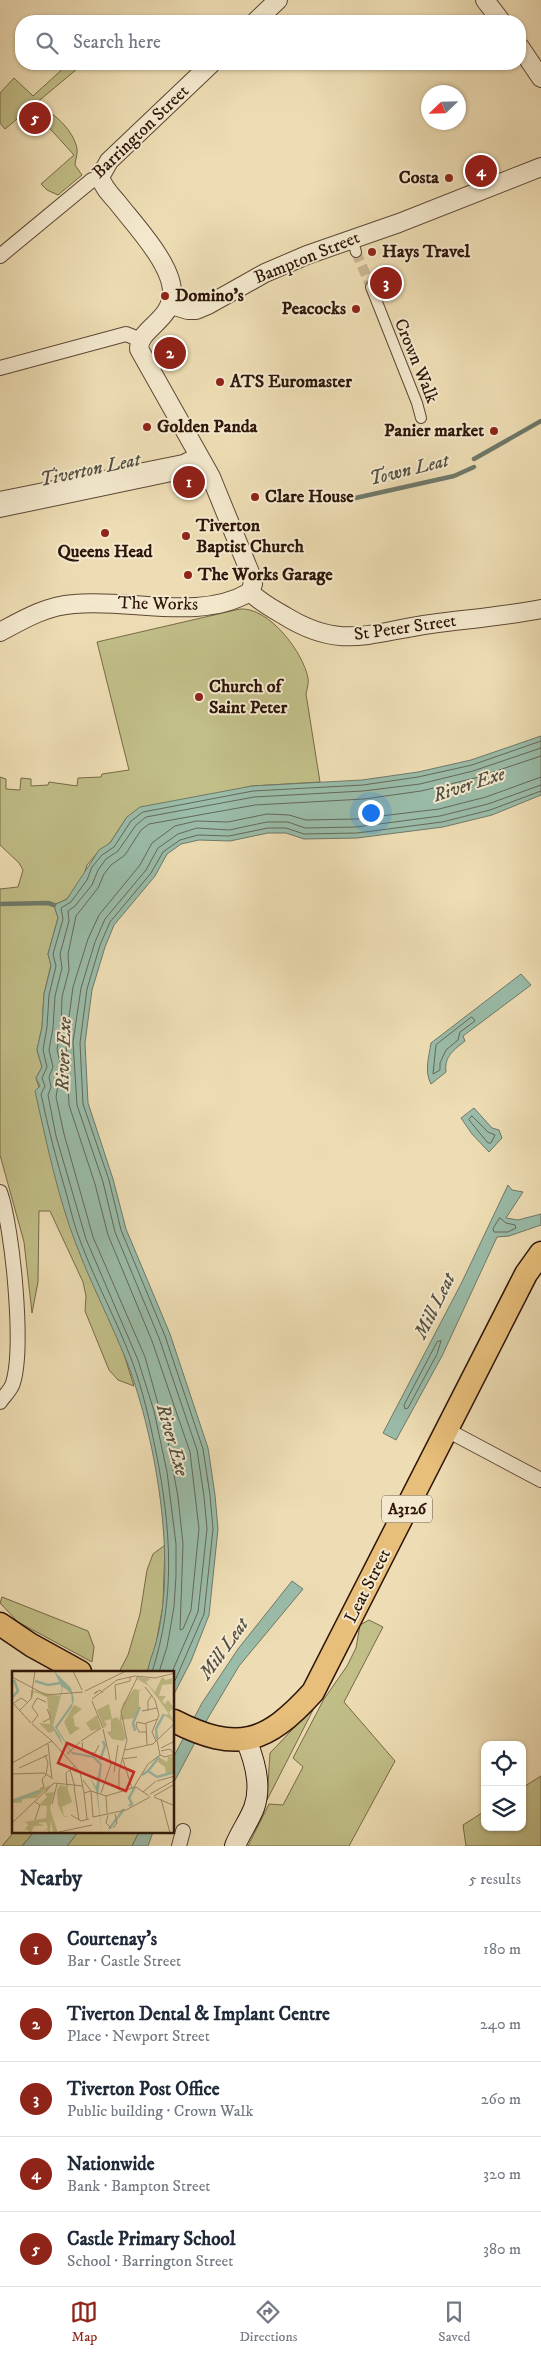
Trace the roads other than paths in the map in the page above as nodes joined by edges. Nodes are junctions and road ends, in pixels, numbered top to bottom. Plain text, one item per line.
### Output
1 (278, 0) edge
2 (485, 0) edge
3 (262, 15) edge
4 (496, 15) edge
5 (526, 56) edge
6 (205, 70) edge
7 (541, 78) edge
8 (541, 167) edge
9 (100, 177) junction
10 (0, 256) edge
11 (371, 287) tunnel mouth
12 (171, 305) junction
13 (141, 340) junction
14 (0, 368) edge
15 (421, 418) dead end
16 (201, 461) junction
17 (0, 499) edge
18 (0, 510) edge
19 (250, 592) junction
20 (541, 609) edge
21 (0, 632) edge
22 (0, 1192) edge
23 (541, 1253) edge
24 (0, 1402) edge
25 (447, 1430) junction
26 (541, 1480) edge
27 (0, 1624) edge
28 (0, 1631) edge
29 (31, 1645) junction
30 (72, 1668) edge
31 (175, 1722) edge
32 (246, 1740) junction
33 (184, 1831) dead end
34 (179, 1846) edge
35 (235, 1846) edge

1 - 3 street
2 - 4 street
5 - 7 street
6 - 9 street, Barrington Street
8 - 12 street, Bampton Street
9 - 10 street, Barrington Street
9 - 12 street
11 - 15 street, Crown Walk
12 - 13 street
13 - 14 street
13 - 16 street
16 - 17 street
16 - 18 street
16 - 19 street
19 - 20 street, St Peter Street
19 - 21 street, The Works
22 - 24 street
23 - 25 main road, Leat Street / A3126
25 - 26 street
25 - 32 main road, Leat Street / A3126
27 - 29 main road
28 - 29 main road
29 - 30 main road
31 - 32 main road, A3126
32 - 35 main road
33 - 34 street

